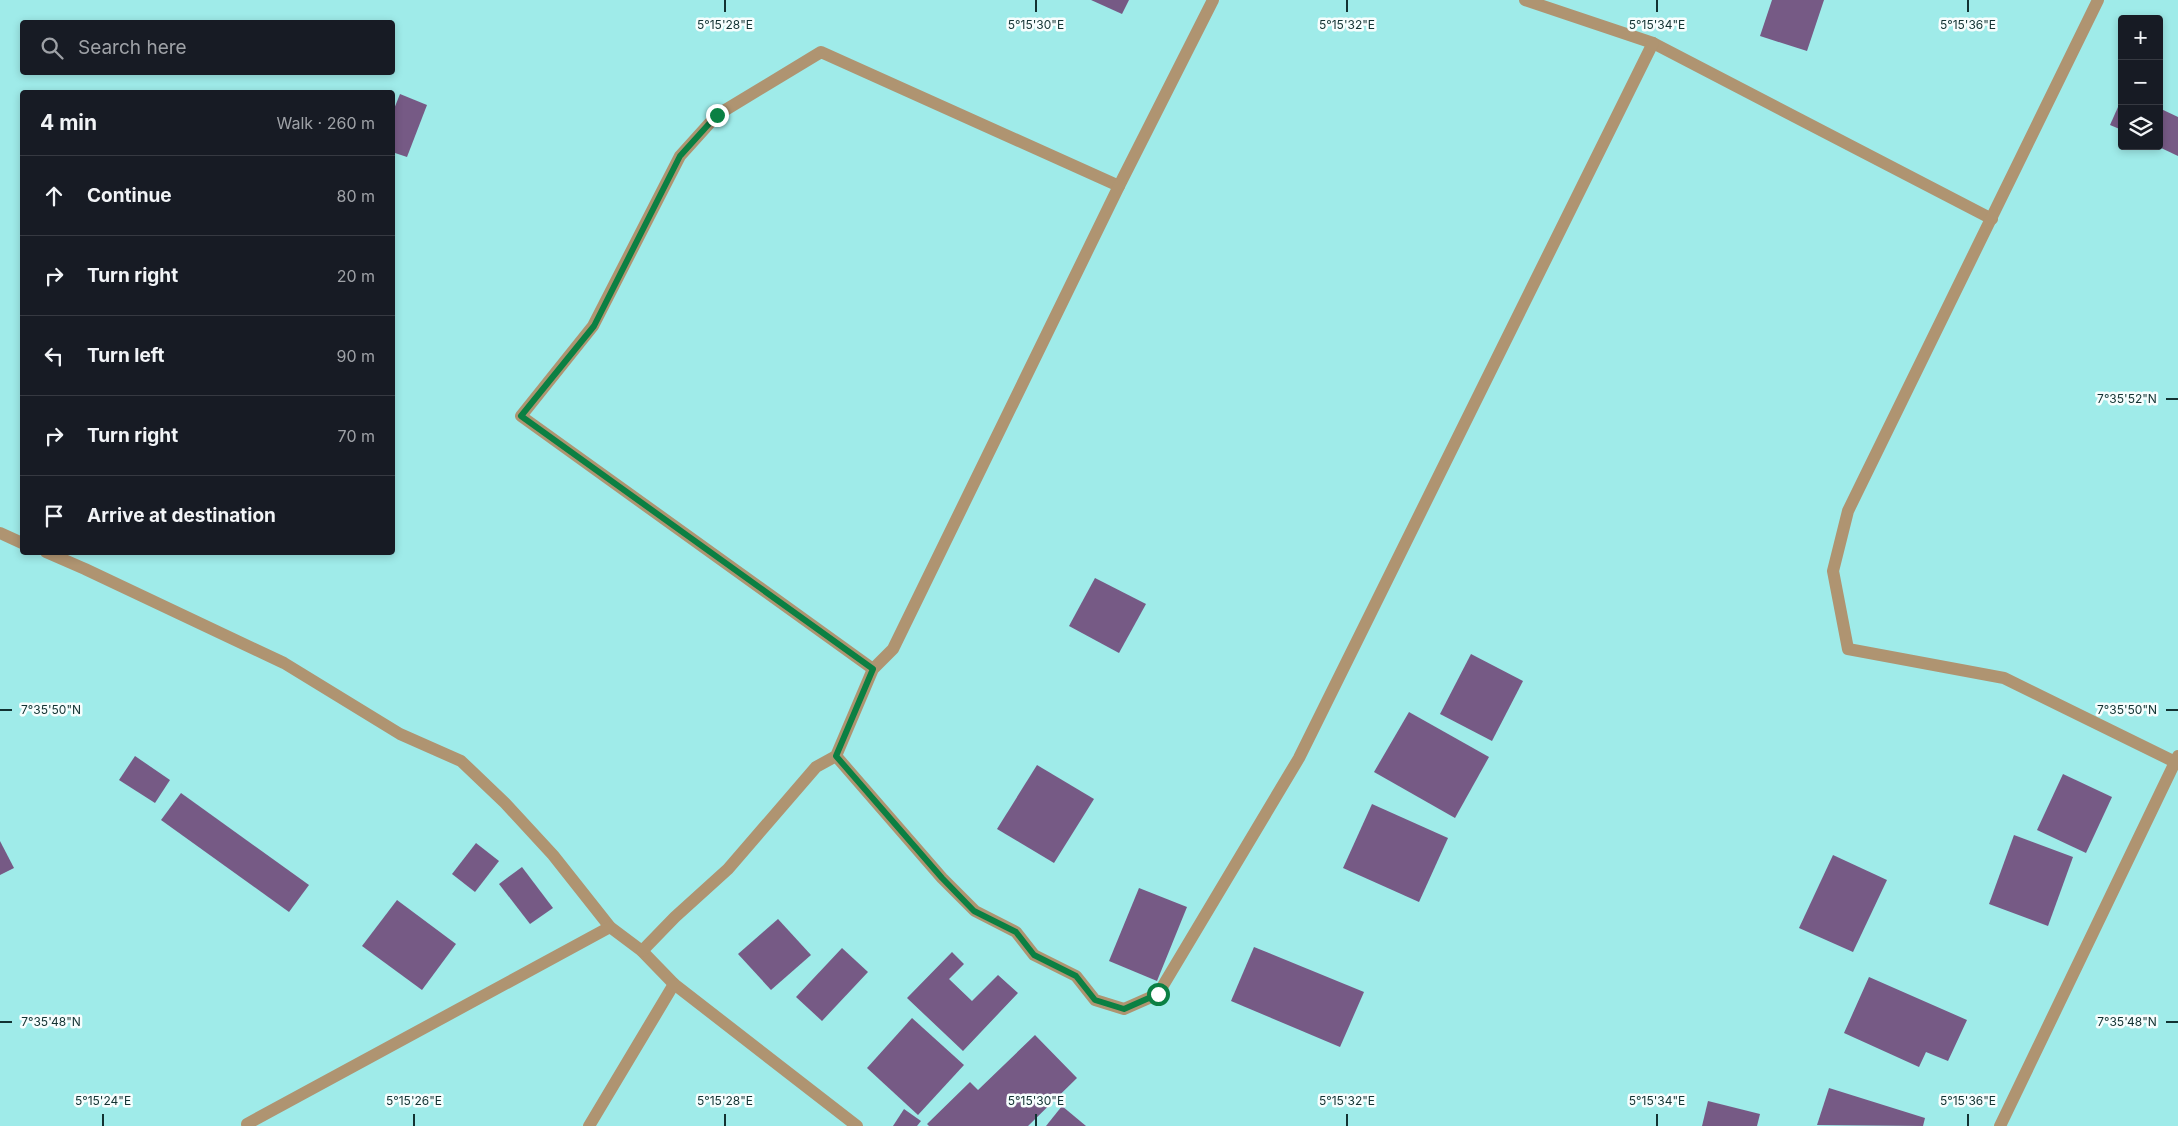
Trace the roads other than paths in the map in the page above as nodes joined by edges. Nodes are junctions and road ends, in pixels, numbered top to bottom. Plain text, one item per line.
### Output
1 (1213, 0) edge
2 (1525, 0) edge
3 (2098, 0) edge
4 (1653, 43) junction
5 (1119, 186) junction
6 (1992, 219) junction
7 (0, 533) edge
8 (20, 542) edge
9 (53, 555) edge
10 (873, 669) junction
11 (836, 756) junction
12 (2177, 759) edge
13 (610, 927) junction
14 (642, 951) junction
15 (674, 984) junction
16 (246, 1125) edge
17 (588, 1126) edge
18 (858, 1126) edge
19 (2000, 1126) edge

1 - 5 street
2 - 4 street
3 - 6 street
4 - 6 street
4 - 11 street
5 - 10 street
5 - 10 street
6 - 12 street
7 - 8 street
9 - 13 street
10 - 11 street
11 - 14 street
12 - 19 street
13 - 14 street
13 - 16 street
14 - 15 street
15 - 17 street
15 - 18 street

